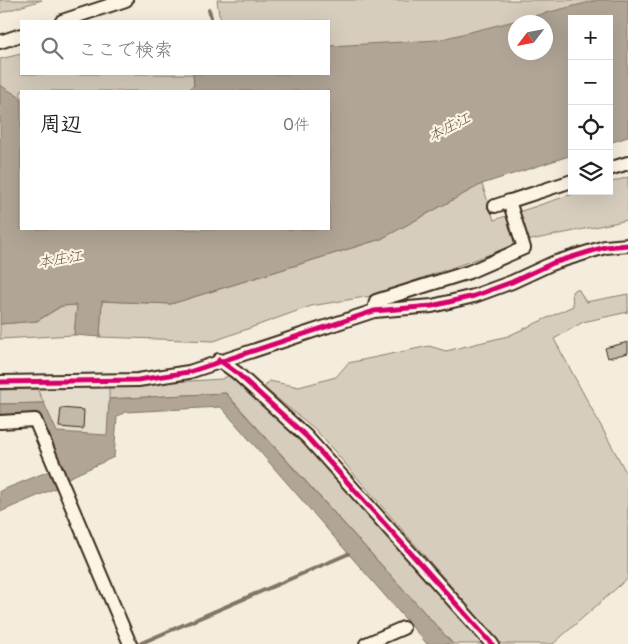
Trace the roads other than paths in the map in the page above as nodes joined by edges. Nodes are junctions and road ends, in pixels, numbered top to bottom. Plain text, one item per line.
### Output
1 (126, 0) edge
2 (65, 20) edge
3 (20, 35) edge
4 (0, 42) edge
5 (628, 163) edge
6 (613, 168) edge
7 (568, 182) edge
8 (509, 201) junction
9 (495, 206) dead end
10 (628, 245) edge
11 (374, 311) junction
12 (220, 360) junction
13 (0, 382) edge
14 (0, 422) edge
15 (403, 628) dead end
16 (130, 644) edge
17 (366, 644) edge
18 (492, 644) edge

1 - 2 street
3 - 4 street
5 - 6 street
7 - 8 street
8 - 9 street
8 - 11 street
10 - 11 street
11 - 12 street
12 - 13 street
12 - 18 street
14 - 16 street
15 - 17 street

